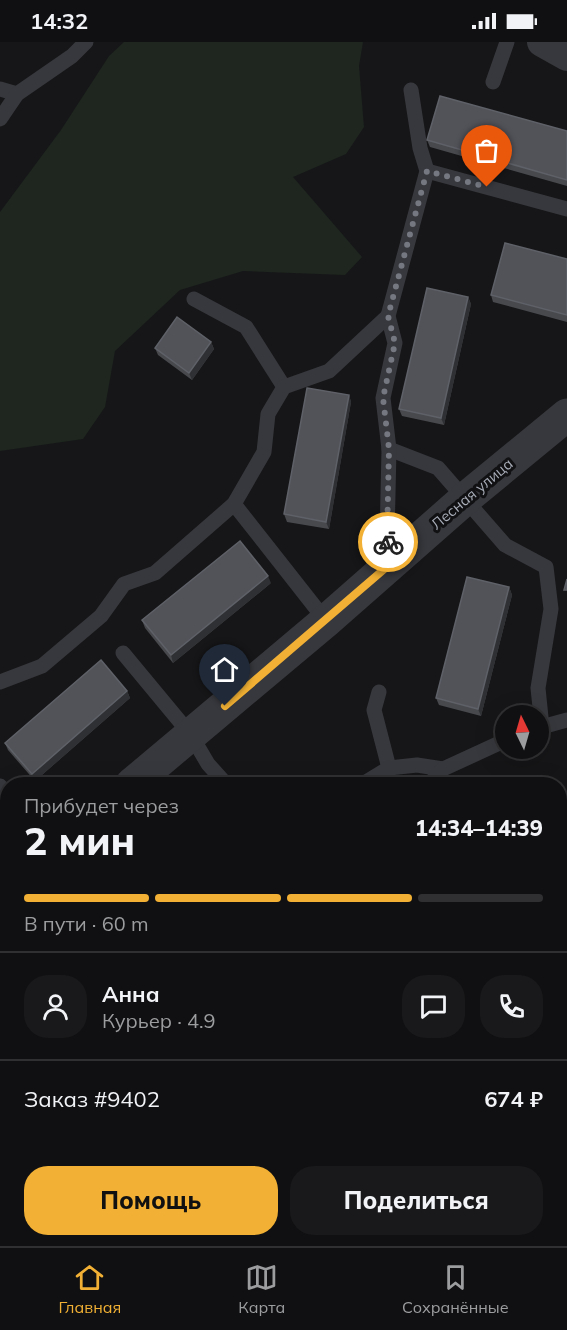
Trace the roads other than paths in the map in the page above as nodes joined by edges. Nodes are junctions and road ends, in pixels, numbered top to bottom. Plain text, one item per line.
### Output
1 (86, 42) edge
2 (507, 42) edge
3 (542, 42) edge
4 (567, 56) edge
5 (494, 82) dead end
6 (0, 89) edge
7 (411, 90) dead end
8 (17, 94) junction
9 (0, 118) edge
10 (427, 171) junction
11 (567, 209) edge
12 (194, 299) dead end
13 (388, 316) junction
14 (284, 387) junction
15 (567, 415) edge
16 (389, 449) junction
17 (466, 498) junction
18 (234, 504) junction
19 (396, 559) junction
20 (326, 621) junction
21 (123, 654) dead end
22 (0, 682) edge
23 (379, 692) dead end
24 (539, 705) edge
25 (567, 720) edge
26 (549, 725) edge
27 (191, 735) junction
28 (495, 745) edge
29 (389, 768) junction
30 (443, 769) junction
31 (140, 777) edge
32 (220, 777) edge
33 (374, 777) edge
34 (436, 777) edge

1 - 8 lane
2 - 5 lane
3 - 4 street
6 - 8 lane
7 - 10 lane
8 - 9 lane
10 - 11 lane
10 - 13 lane
12 - 14 lane
13 - 14 lane
13 - 16 lane
14 - 18 lane
15 - 17 street, Лесная улица
16 - 17 lane
16 - 19 lane
17 - 19 street, Лесная улица
17 - 24 lane
18 - 20 lane
18 - 22 lane
19 - 20 street, Лесная улица
20 - 27 street, Лесная улица
21 - 27 lane
23 - 29 lane
25 - 26 lane
27 - 31 street, Лесная улица
27 - 32 lane
28 - 30 lane
29 - 30 lane
29 - 33 lane
30 - 34 lane

